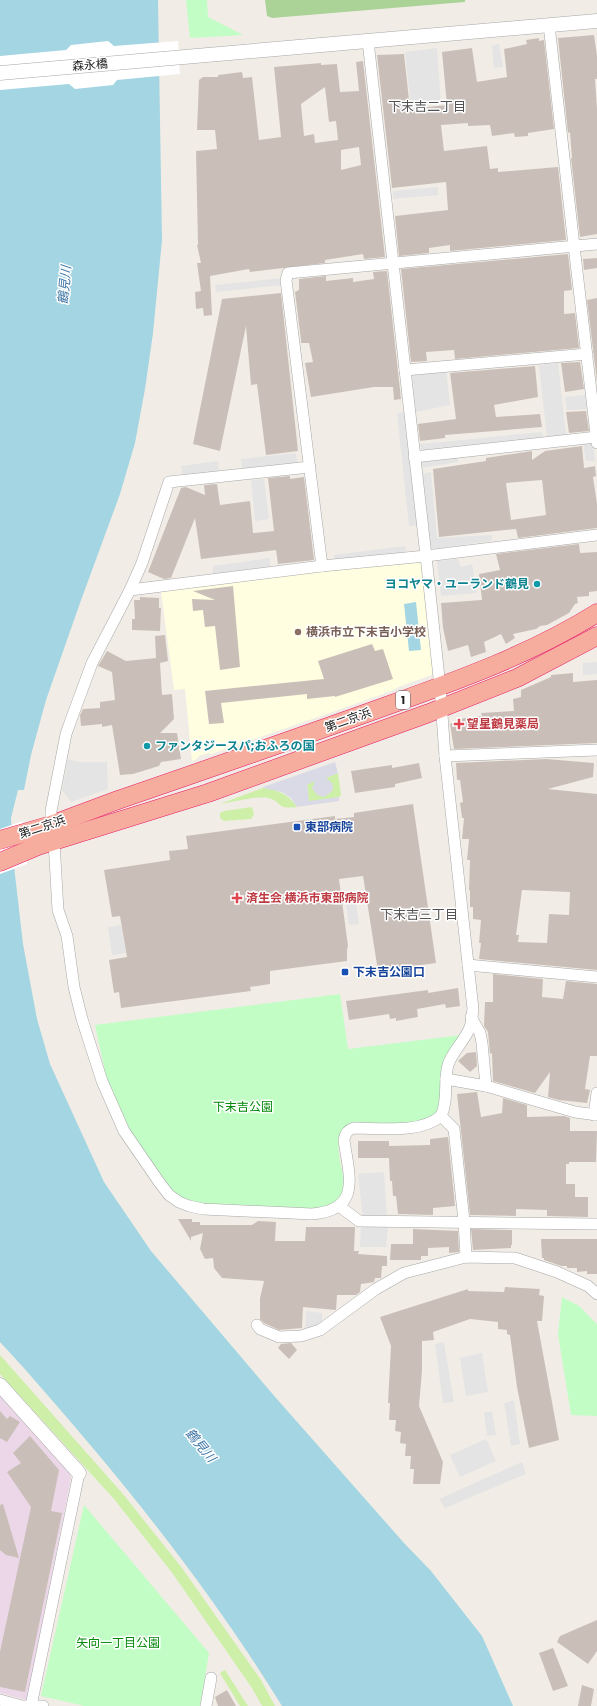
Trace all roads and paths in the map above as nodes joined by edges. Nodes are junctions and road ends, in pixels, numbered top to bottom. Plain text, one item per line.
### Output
1 (597, 21) edge
2 (549, 25) junction
3 (368, 41) junction
4 (0, 74) edge
5 (597, 244) edge
6 (575, 246) junction
7 (392, 262) junction
8 (590, 356) edge
9 (405, 370) junction
10 (597, 439) edge
11 (414, 457) junction
12 (310, 467) junction
13 (597, 535) edge
14 (426, 556) junction
15 (322, 566) junction
16 (130, 590) junction
17 (597, 613) edge
18 (597, 636) edge
19 (440, 687) junction
20 (441, 708) junction
21 (597, 750) edge
22 (445, 756) junction
23 (52, 833) junction
24 (0, 840) edge
25 (0, 862) edge
26 (468, 965) junction
27 (597, 977) edge
28 (472, 1017) junction
29 (446, 1079) junction
30 (486, 1086) junction
31 (597, 1093) edge
32 (595, 1115) edge
33 (441, 1116) junction
34 (339, 1206) junction
35 (464, 1221) junction
36 (597, 1224) edge
37 (466, 1258) junction
38 (597, 1294) edge
39 (257, 1325) dead end
40 (0, 1385) edge
41 (79, 1473) joint
42 (210, 1678) dead end
43 (0, 1700) edge
44 (31, 1706) edge
45 (43, 1706) edge
46 (206, 1706) edge

1 - 2 street, 森永橋
2 - 3 street, 森永橋
2 - 6 street
3 - 4 street, 森永橋
3 - 7 street
5 - 6 street
6 - 7 street
6 - 8 street
7 - 9 street
7 - 12 street
8 - 9 street
8 - 10 street
9 - 11 street
10 - 11 street
11 - 14 street
12 - 15 street
12 - 16 street
13 - 14 street
14 - 15 street
14 - 19 street
15 - 16 street
16 - 23 street
17 - 19 highway, 第二京浜 / 1
18 - 20 highway, 第二京浜 / 1
19 - 20 street
19 - 23 highway, 第二京浜 / 1
20 - 22 street
20 - 23 highway, 第二京浜 / 1
21 - 22 street
22 - 26 street
23 - 24 highway, 第二京浜 / 1
23 - 25 highway, 第二京浜 / 1
23 - 34 street
26 - 27 street
26 - 28 street
28 - 29 street
28 - 30 street
29 - 30 street
29 - 33 street
30 - 32 street
31 - 32 street
33 - 34 street
33 - 35 street
34 - 35 street
35 - 36 street
35 - 37 street
37 - 38 street
37 - 39 street
40 - 41 street
41 - 44 street
42 - 46 street
43 - 44 street
44 - 45 street

